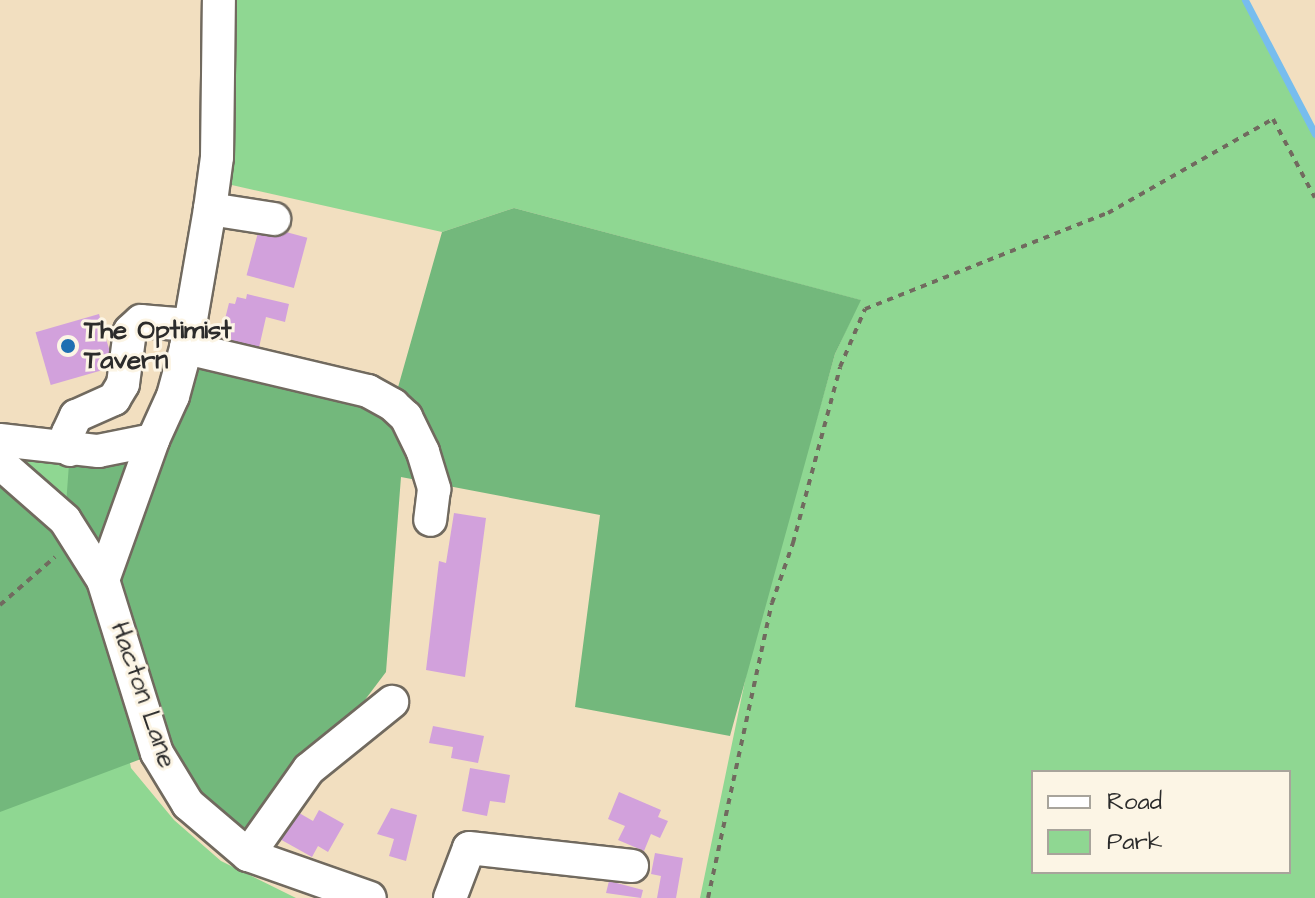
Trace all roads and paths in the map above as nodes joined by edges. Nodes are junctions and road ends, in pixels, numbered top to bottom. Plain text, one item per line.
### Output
1 (219, 0) edge
2 (1315, 198) edge
3 (210, 209) junction
4 (274, 219) dead end
5 (188, 336) junction
6 (0, 440) edge
7 (153, 440) junction
8 (70, 450) junction
9 (0, 463) edge
10 (430, 520) dead end
11 (76, 538) junction
12 (103, 580) junction
13 (0, 605) edge
14 (392, 702) dead end
15 (248, 855) junction
16 (632, 866) dead end
17 (370, 898) edge
18 (450, 898) edge
19 (708, 898) edge

1 - 3 street
2 - 19 path
3 - 4 street
3 - 5 street
5 - 7 street
5 - 8 street
5 - 10 street
6 - 8 street
7 - 8 street
7 - 12 street
9 - 11 street, Hacton Lane
11 - 12 street, Hacton Lane
11 - 13 path
12 - 15 street, Hacton Lane
14 - 15 street
15 - 17 street, Hacton Lane
16 - 18 street

